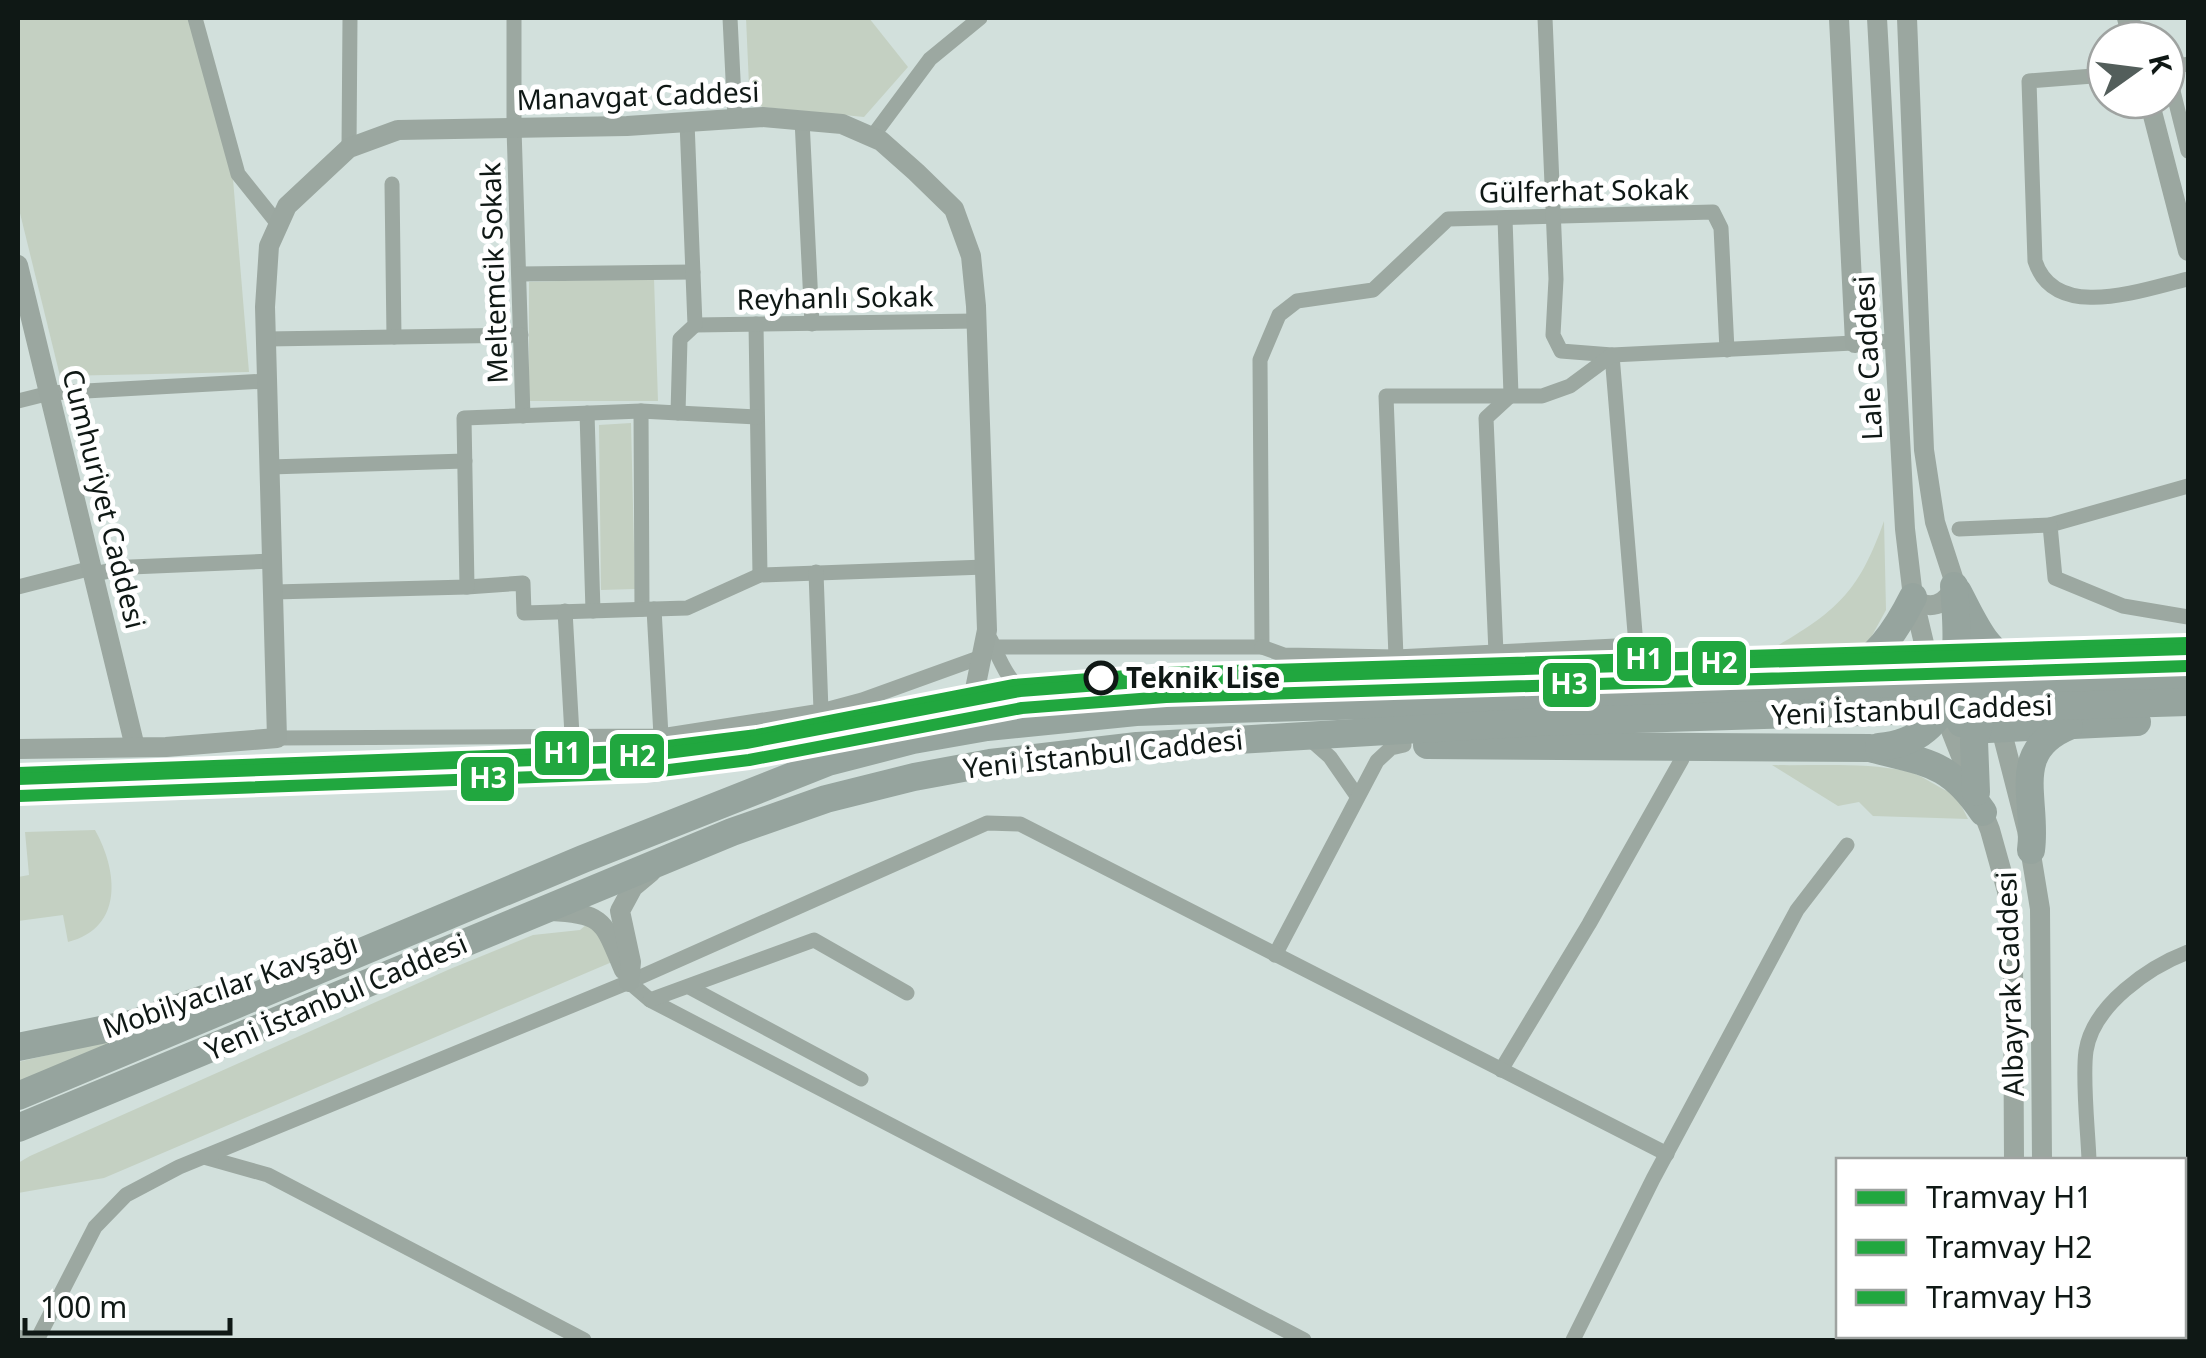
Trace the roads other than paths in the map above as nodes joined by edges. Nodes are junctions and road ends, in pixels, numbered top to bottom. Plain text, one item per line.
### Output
1 (196, 18) edge
2 (350, 18) edge
3 (514, 18) edge
4 (730, 18) edge
5 (980, 18) edge
6 (1546, 18) edge
7 (1839, 18) edge
8 (1877, 18) edge
9 (1907, 18) edge
10 (2086, 77) edge
11 (735, 119) junction
12 (802, 120) junction
13 (2154, 120) edge
14 (2180, 120) edge
15 (687, 122) junction
16 (514, 128) junction
17 (872, 137) junction
18 (350, 148) junction
19 (2188, 151) edge
20 (392, 184) dead end
21 (1505, 218) junction
22 (1554, 218) junction
23 (278, 224) junction
24 (2188, 251) edge
25 (18, 265) edge
26 (693, 272) junction
27 (519, 274) junction
28 (2188, 279) edge
29 (976, 321) junction
30 (756, 324) junction
31 (812, 324) junction
32 (695, 325) junction
33 (521, 335) junction
34 (394, 337) junction
35 (266, 339) junction
36 (1894, 341) junction
37 (1855, 343) junction
38 (1727, 350) junction
39 (1612, 355) junction
40 (267, 381) junction
41 (50, 393) junction
42 (1510, 394) junction
43 (18, 401) edge
44 (678, 404) junction
45 (640, 411) junction
46 (588, 413) junction
47 (524, 416) junction
48 (757, 417) junction
49 (465, 461) junction
50 (270, 467) junction
51 (2188, 486) edge
52 (1930, 498) junction
53 (2050, 525) junction
54 (1959, 529) dead end
55 (273, 561) junction
56 (985, 567) junction
57 (93, 571) junction
58 (816, 572) junction
59 (760, 576) junction
60 (18, 586) edge
61 (1954, 586) junction
62 (467, 587) junction
63 (274, 592) junction
64 (1912, 597) junction
65 (648, 609) junction
66 (593, 610) junction
67 (565, 611) junction
68 (2188, 617) edge
69 (988, 644) junction
70 (1257, 647) junction
71 (1496, 653) junction
72 (1396, 657) junction
73 (2188, 663) edge
74 (2067, 666) junction
75 (2022, 668) junction
76 (1857, 670) junction
77 (2188, 680) edge
78 (1942, 689) junction
79 (1991, 690) junction
80 (2188, 702) edge
81 (1721, 705) junction
82 (1347, 707) junction
83 (821, 711) junction
84 (1092, 715) junction
85 (2188, 720) edge
86 (2071, 725) junction
87 (1988, 728) junction
88 (572, 736) junction
89 (661, 736) junction
90 (1281, 736) junction
91 (278, 738) junction
92 (912, 740) junction
93 (1313, 742) junction
94 (1404, 745) junction
95 (135, 747) junction
96 (1870, 748) junction
97 (18, 749) edge
98 (1675, 752) junction
99 (2012, 773) junction
100 (1357, 796) junction
101 (1980, 802) junction
102 (1847, 845) dead end
103 (2031, 850) junction
104 (666, 859) junction
105 (544, 911) junction
106 (423, 927) junction
107 (2188, 952) edge
108 (1275, 955) junction
109 (629, 982) junction
110 (690, 987) junction
111 (907, 993) dead end
112 (650, 1000) junction
113 (18, 1047) edge
114 (1502, 1070) junction
115 (861, 1079) dead end
116 (18, 1096) edge
117 (80, 1103) junction
118 (18, 1128) edge
119 (18, 1140) edge
120 (1667, 1154) junction
121 (204, 1157) junction
122 (2014, 1158) edge
123 (2042, 1158) edge
124 (2089, 1158) edge
125 (18, 1337) edge
126 (24, 1340) edge
127 (37, 1340) edge
128 (584, 1340) edge
129 (1304, 1340) edge
130 (1574, 1340) edge

1 - 23 street
2 - 18 street
3 - 16 street, Meltemcik Sokak
4 - 11 street
5 - 17 street
6 - 22 street
7 - 37 street, Lale Caddesi
8 - 36 street, Lale Caddesi
9 - 52 street, Lale Caddesi
10 - 28 street
11 - 12 street, Manavgat Caddesi
11 - 15 street, Manavgat Caddesi
12 - 17 street, Manavgat Caddesi
12 - 31 street
13 - 24 street
14 - 19 street
15 - 16 street, Manavgat Caddesi
15 - 26 street
16 - 18 street, Manavgat Caddesi
16 - 27 street, Meltemcik Sokak
17 - 29 street, Manavgat Caddesi
18 - 23 street, Manavgat Caddesi
20 - 34 street
21 - 22 street, Gülferhat Sokak
21 - 42 street
21 - 70 street, Gülferhat Sokak
22 - 38 street, Gülferhat Sokak
22 - 39 street
23 - 35 street, Manavgat Caddesi
25 - 41 street, Cumhuriyet Caddesi
26 - 27 street
26 - 32 street
27 - 33 street, Meltemcik Sokak
29 - 31 street, Reyhanlı Sokak
29 - 56 street, Manavgat Caddesi
30 - 31 street, Reyhanlı Sokak
30 - 32 street, Reyhanlı Sokak
30 - 48 street
32 - 44 street
33 - 34 street
33 - 47 street, Meltemcik Sokak
34 - 35 street
35 - 40 street, Manavgat Caddesi
36 - 37 street
36 - 52 street
36 - 64 street, Lale Caddesi
37 - 38 street
38 - 39 street
39 - 42 street
39 - 71 street
40 - 41 street
40 - 50 street, Manavgat Caddesi
41 - 43 street
41 - 57 street, Cumhuriyet Caddesi
42 - 71 street
42 - 72 street
44 - 45 street
44 - 48 street
45 - 46 street
45 - 65 street
46 - 47 street
46 - 66 street
47 - 49 street
48 - 59 street
49 - 50 street
49 - 62 street
50 - 55 street, Manavgat Caddesi
51 - 53 street
52 - 61 street, Lale Caddesi
53 - 54 street
53 - 68 street
55 - 57 street
55 - 63 street, Manavgat Caddesi
56 - 58 street
56 - 69 street, Manavgat Caddesi
57 - 60 street
57 - 95 street, Cumhuriyet Caddesi
58 - 59 street
58 - 83 street
59 - 65 street
61 - 64 street
61 - 75 highway
61 - 78 highway
61 - 79 street, Lale Caddesi
62 - 63 street
62 - 67 street
63 - 91 street, Manavgat Caddesi
64 - 76 highway
64 - 78 street, Lale Caddesi
65 - 66 street
65 - 89 street
66 - 67 street
67 - 88 street
69 - 70 street
69 - 83 street
69 - 84 street
69 - 92 street, Manavgat Caddesi
70 - 72 street
71 - 72 street
73 - 74 highway
74 - 75 highway
74 - 86 highway
75 - 79 highway
76 - 78 highway
76 - 82 highway
76 - 98 highway
77 - 81 highway, Yeni İstanbul Caddesi
78 - 79 highway
78 - 87 highway
78 - 96 highway
78 - 101 street, Lale Caddesi
79 - 87 highway
80 - 81 highway, Yeni İstanbul Caddesi
81 - 82 highway, Yeni İstanbul Caddesi
81 - 90 highway, Yeni İstanbul Caddesi
82 - 84 highway, Yeni İstanbul Caddesi
83 - 89 street
84 - 92 highway, Yeni İstanbul Caddesi
85 - 86 highway
86 - 87 highway
86 - 103 highway
87 - 99 street, Albayrak Caddesi
87 - 101 highway
88 - 89 street
88 - 91 street
90 - 93 highway
90 - 104 highway, Yeni İstanbul Caddesi
91 - 95 street
92 - 106 highway, Yeni İstanbul Caddesi
93 - 94 highway
93 - 100 street
94 - 98 highway
94 - 100 street
95 - 97 street
96 - 98 highway
96 - 101 highway
98 - 114 street
99 - 101 street
99 - 103 street, Albayrak Caddesi
100 - 108 street
101 - 122 street, Lale Caddesi
102 - 120 street
103 - 123 street, Albayrak Caddesi
104 - 105 highway, Yeni İstanbul Caddesi
104 - 109 street
105 - 109 street
105 - 117 highway, Yeni İstanbul Caddesi
106 - 113 highway, Mobilyacılar Kavşağı
106 - 116 highway, Mobilyacılar Kavşağı
107 - 124 street
108 - 109 street
108 - 114 street
109 - 112 street
109 - 121 street
110 - 111 street
110 - 112 street
110 - 115 street
112 - 129 street
114 - 120 street
117 - 118 highway
117 - 119 highway
120 - 130 street
121 - 127 street
121 - 128 street
125 - 126 street

